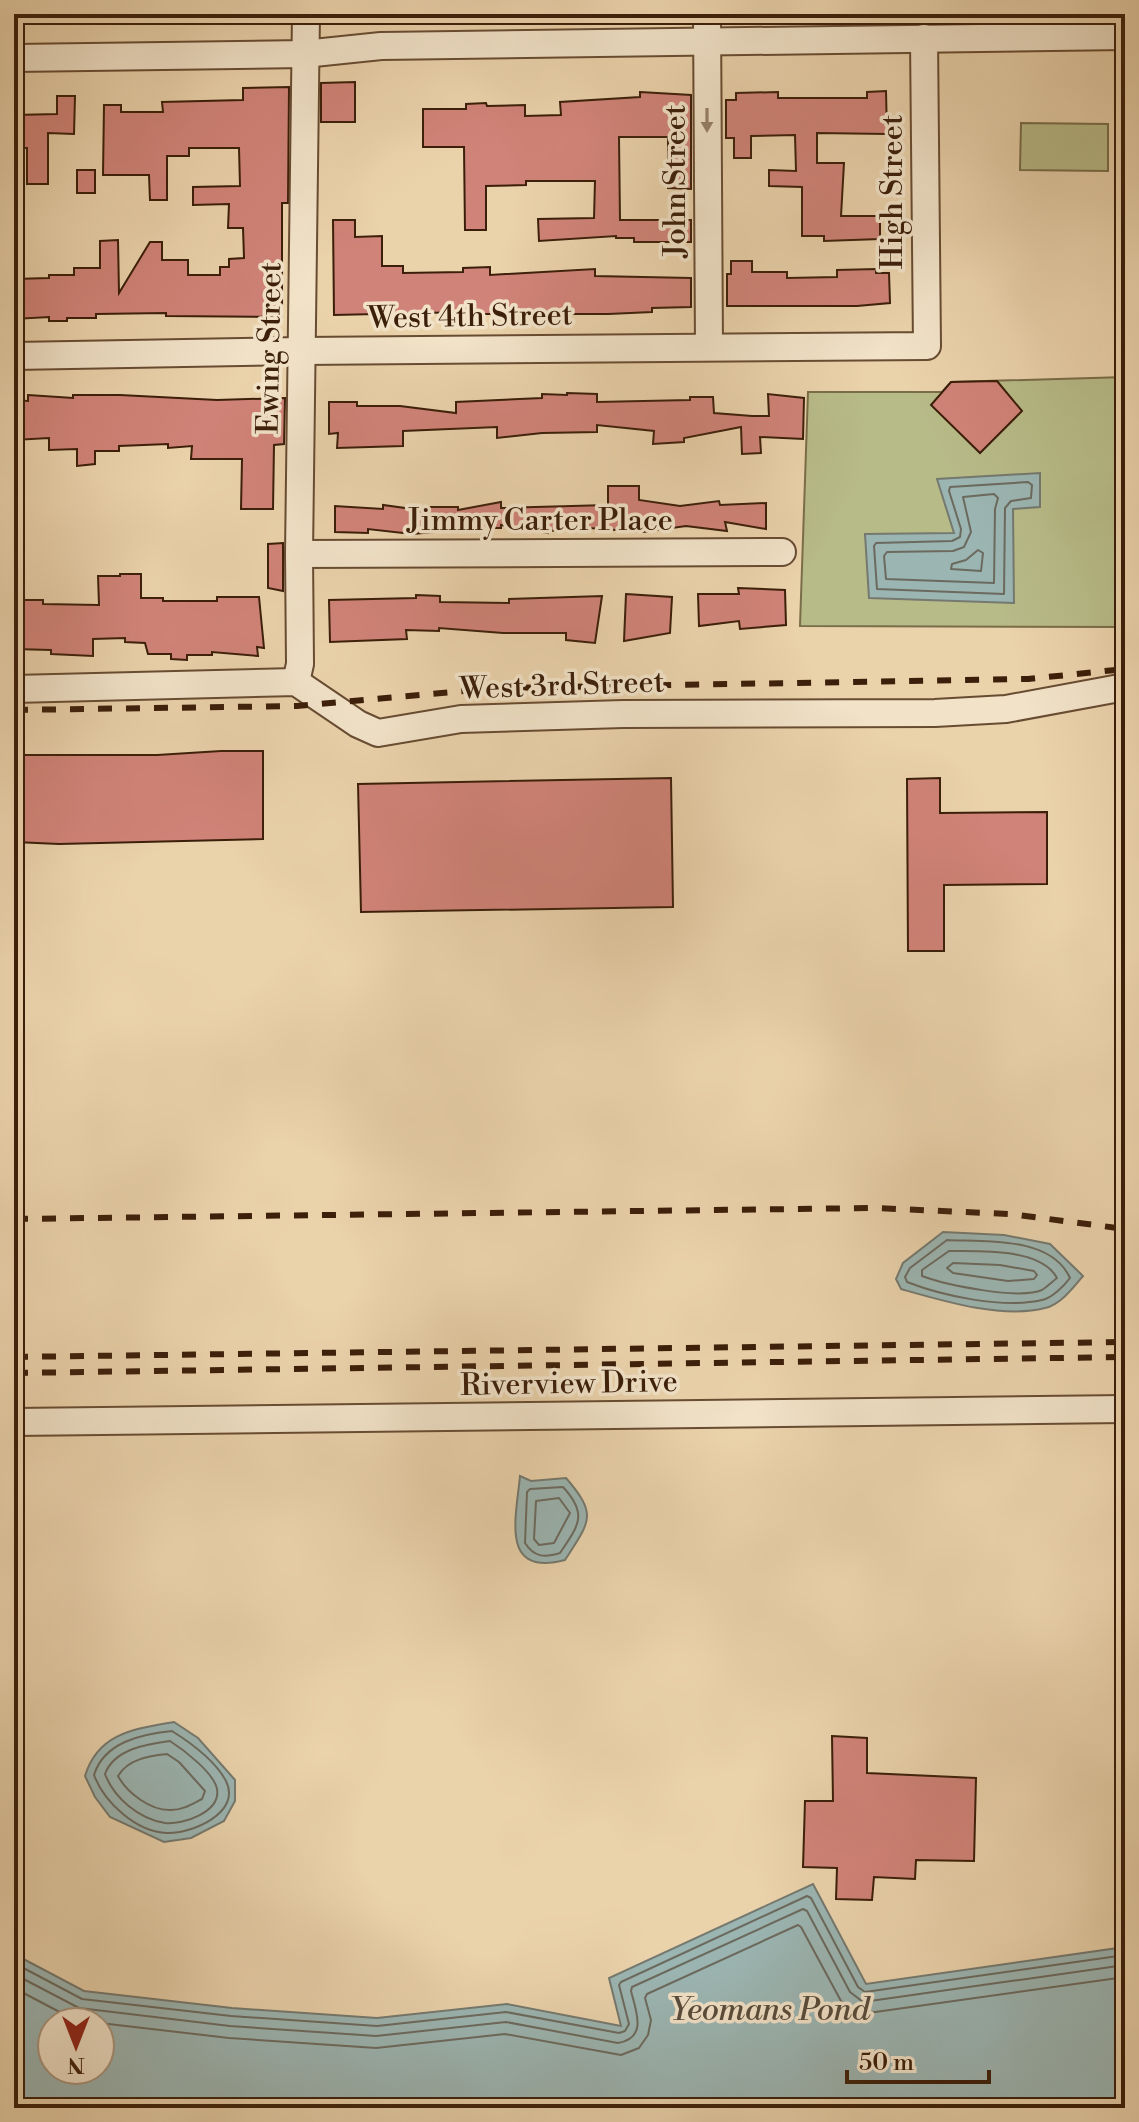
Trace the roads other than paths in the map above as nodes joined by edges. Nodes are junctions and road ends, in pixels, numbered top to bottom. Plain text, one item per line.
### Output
1 (306, 14) edge
2 (707, 14) edge
3 (1038, 25) edge
4 (1125, 36) edge
5 (924, 38) junction
6 (707, 42) junction
7 (304, 54) junction
8 (14, 58) edge
9 (927, 346) joint
10 (709, 347) junction
11 (302, 351) junction
12 (14, 356) edge
13 (782, 552) dead end
14 (299, 554) junction
15 (296, 682) junction
16 (1125, 687) edge
17 (14, 689) edge
18 (1125, 1409) edge
19 (14, 1422) edge

1 - 7 street, Ewing Street
2 - 6 street, John Street
3 - 4 street
3 - 5 street
5 - 6 street
5 - 9 street, High Street
6 - 7 street
6 -> 10 street, John Street
7 - 8 street
7 - 11 street, Ewing Street
9 - 10 street, West 4th Street
10 - 11 street, West 4th Street
11 - 12 street, West 4th Street
11 - 14 street, Ewing Street
13 - 14 street, Jimmy Carter Place
14 - 15 street, Ewing Street
15 - 16 street, West 3rd Street
15 - 17 street
18 - 19 street, Riverview Drive

